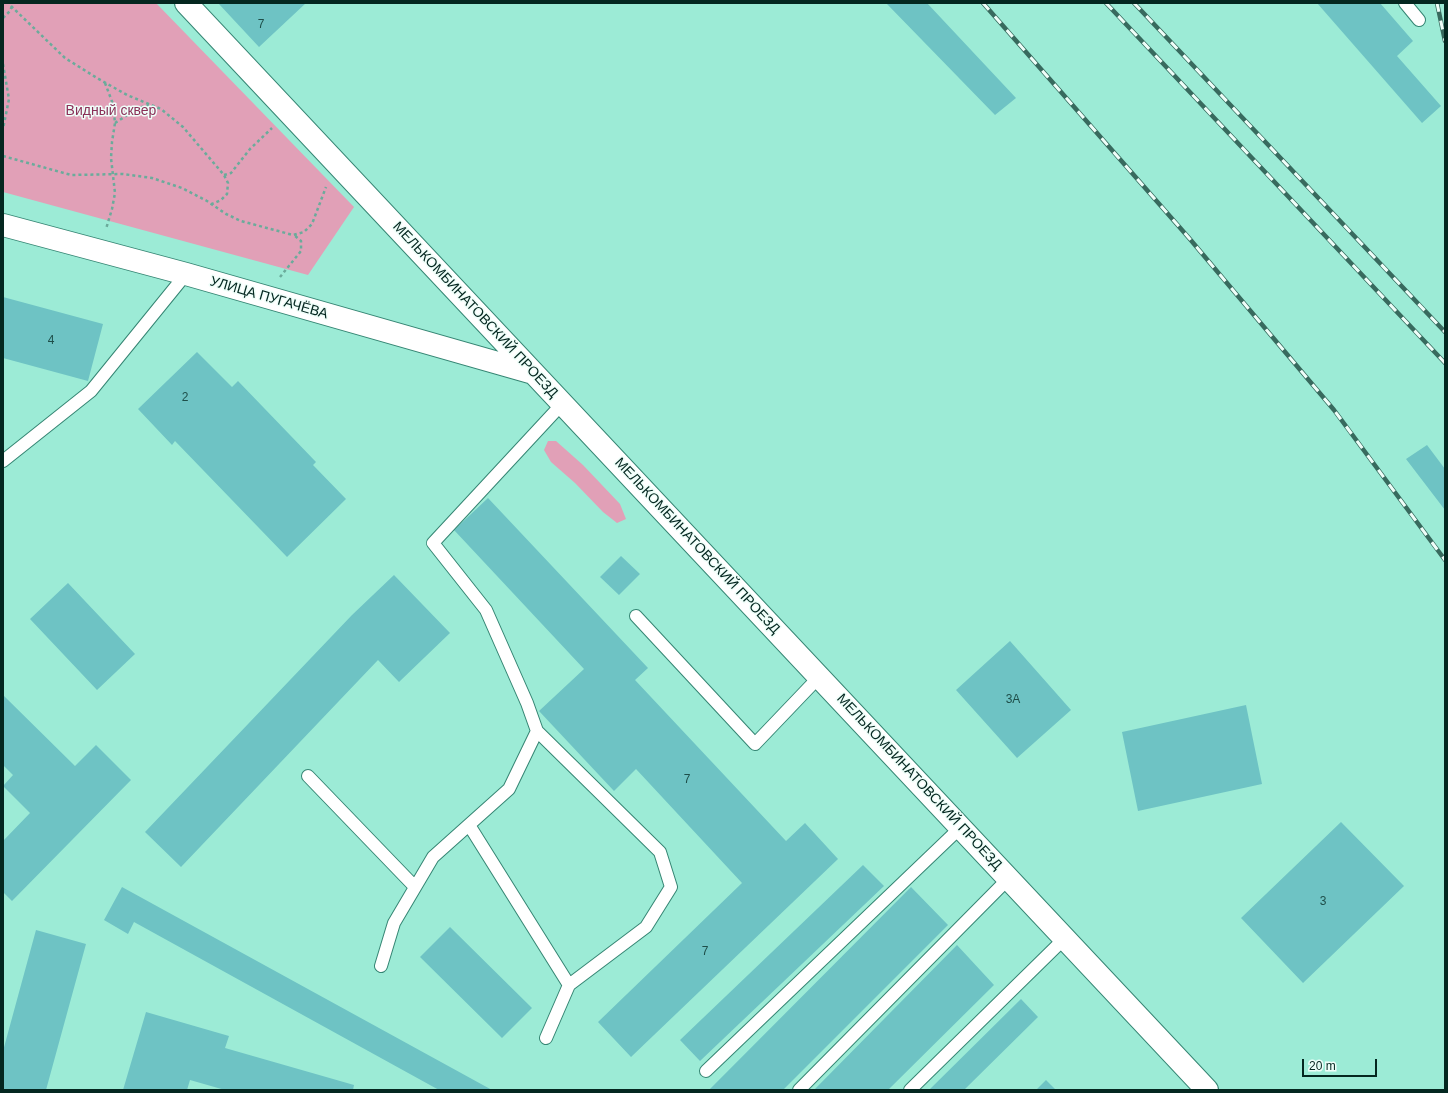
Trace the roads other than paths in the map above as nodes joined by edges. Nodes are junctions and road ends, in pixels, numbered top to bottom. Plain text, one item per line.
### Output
1 (186, 3) edge
2 (1405, 3) edge
3 (1419, 20) dead end
4 (3, 225) edge
5 (186, 274) junction
6 (534, 374) junction
7 (562, 404) junction
8 (3, 462) edge
9 (636, 616) dead end
10 (819, 677) junction
11 (537, 731) junction
12 (308, 776) dead end
13 (469, 825) junction
14 (960, 827) junction
15 (1009, 878) junction
16 (415, 887) junction
17 (1065, 938) junction
18 (381, 966) dead end
19 (569, 985) junction
20 (546, 1038) dead end
21 (706, 1071) dead end
22 (799, 1090) edge
23 (910, 1090) edge
24 (1208, 1090) edge

1 - 6 street, МЕЛЬКОМБИНАТОВСКИЙ ПРОЕЗД
2 - 3 lane
4 - 5 street, УЛИЦА ПУГАЧЁВА
5 - 6 street, УЛИЦА ПУГАЧЁВА
5 - 8 lane
6 - 7 street, МЕЛЬКОМБИНАТОВСКИЙ ПРОЕЗД
7 - 10 street, МЕЛЬКОМБИНАТОВСКИЙ ПРОЕЗД
7 - 11 lane
9 - 10 lane
10 - 14 street, МЕЛЬКОМБИНАТОВСКИЙ ПРОЕЗД
11 - 13 lane
11 - 19 lane
12 - 16 lane
13 - 16 lane
13 - 19 lane
14 - 15 street, МЕЛЬКОМБИНАТОВСКИЙ ПРОЕЗД
14 - 21 lane
15 - 17 street, МЕЛЬКОМБИНАТОВСКИЙ ПРОЕЗД
15 - 22 lane
16 - 18 lane
17 - 23 lane
17 - 24 street, МЕЛЬКОМБИНАТОВСКИЙ ПРОЕЗД
19 - 20 lane

